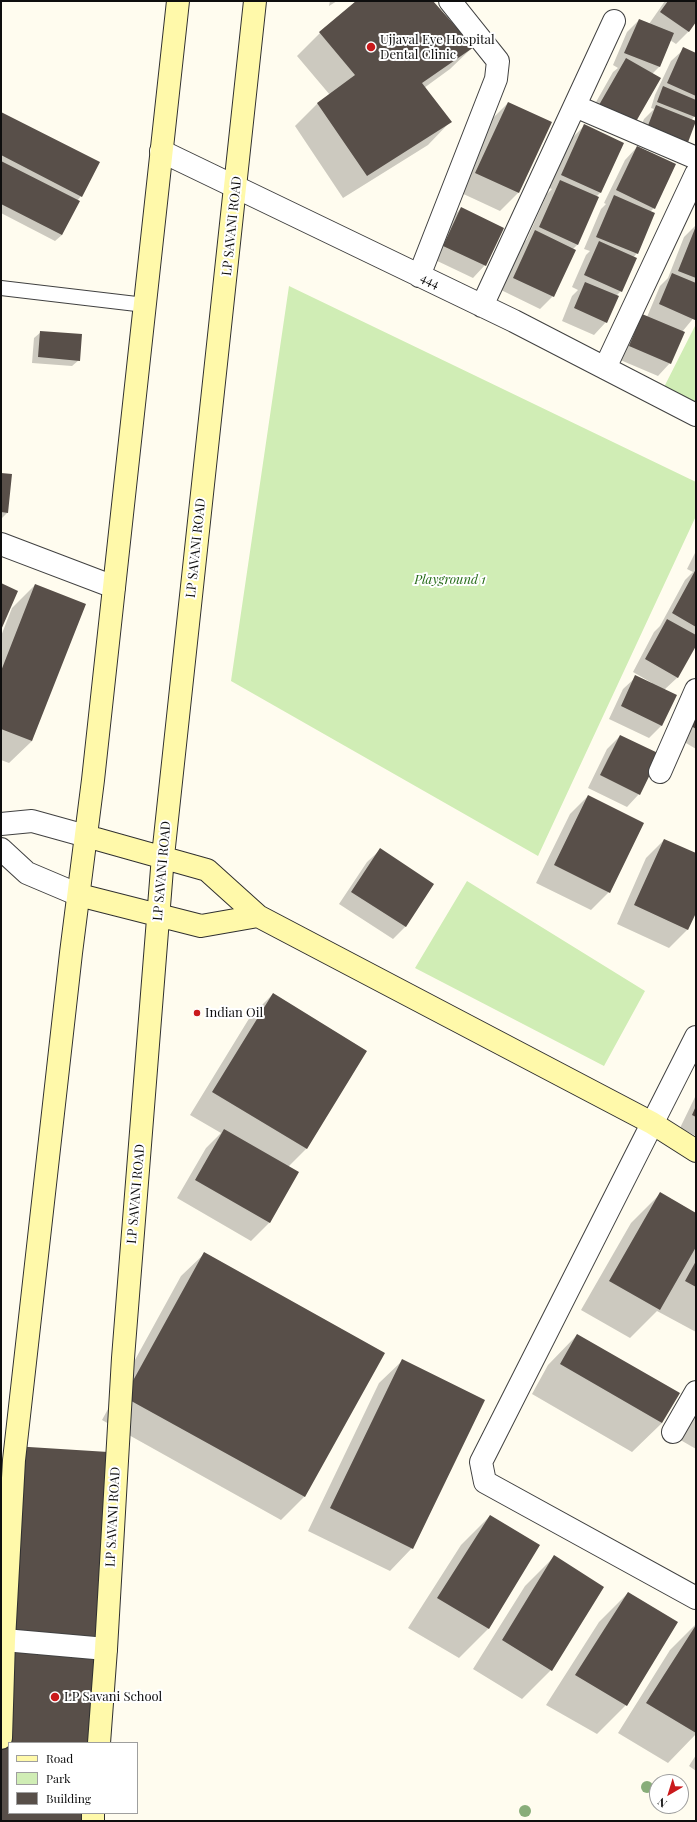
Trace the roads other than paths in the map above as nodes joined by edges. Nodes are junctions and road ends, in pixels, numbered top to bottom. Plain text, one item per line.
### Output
1 (178, 1) edge
2 (255, 1) edge
3 (450, 1) edge
4 (614, 21) dead end
5 (575, 106) junction
6 (161, 152) junction
7 (696, 158) edge
8 (696, 174) edge
9 (236, 186) junction
10 (419, 276) junction
11 (1, 288) edge
12 (145, 305) junction
13 (482, 306) junction
14 (604, 368) junction
15 (696, 415) edge
16 (1, 544) edge
17 (114, 587) junction
18 (696, 690) edge
19 (660, 772) dead end
20 (1, 824) edge
21 (86, 836) junction
22 (1, 849) edge
23 (162, 856) junction
24 (78, 895) junction
25 (158, 915) junction
26 (258, 916) junction
27 (696, 1037) edge
28 (652, 1123) junction
29 (696, 1151) edge
30 (696, 1392) edge
31 (673, 1432) dead end
32 (696, 1598) edge
33 (3, 1639) edge
34 (106, 1649) junction
35 (1, 1738) edge
36 (98, 1742) edge

1 - 6 main road
2 - 9 main road, LP SAVANI ROAD
3 - 10 street
4 - 5 street
5 - 7 street
5 - 13 street
6 - 9 street, 444
6 - 12 main road
8 - 14 street
9 - 10 street, 444
9 - 23 main road, LP SAVANI ROAD
10 - 13 street, 444
11 - 12 lane
12 - 17 main road
13 - 14 street, 444
14 - 15 street, 444
16 - 17 street
17 - 21 main road
18 - 19 street
20 - 21 street
21 - 23 main road
21 - 24 main road
22 - 24 street
23 - 25 main road, LP SAVANI ROAD
23 - 26 main road
24 - 25 main road
24 - 33 main road
25 - 26 main road
25 - 34 main road, LP SAVANI ROAD
26 - 28 main road
27 - 28 street
28 - 29 main road
28 - 32 street
30 - 31 street
33 - 34 street
33 - 35 main road
34 - 36 main road, LP SAVANI ROAD

